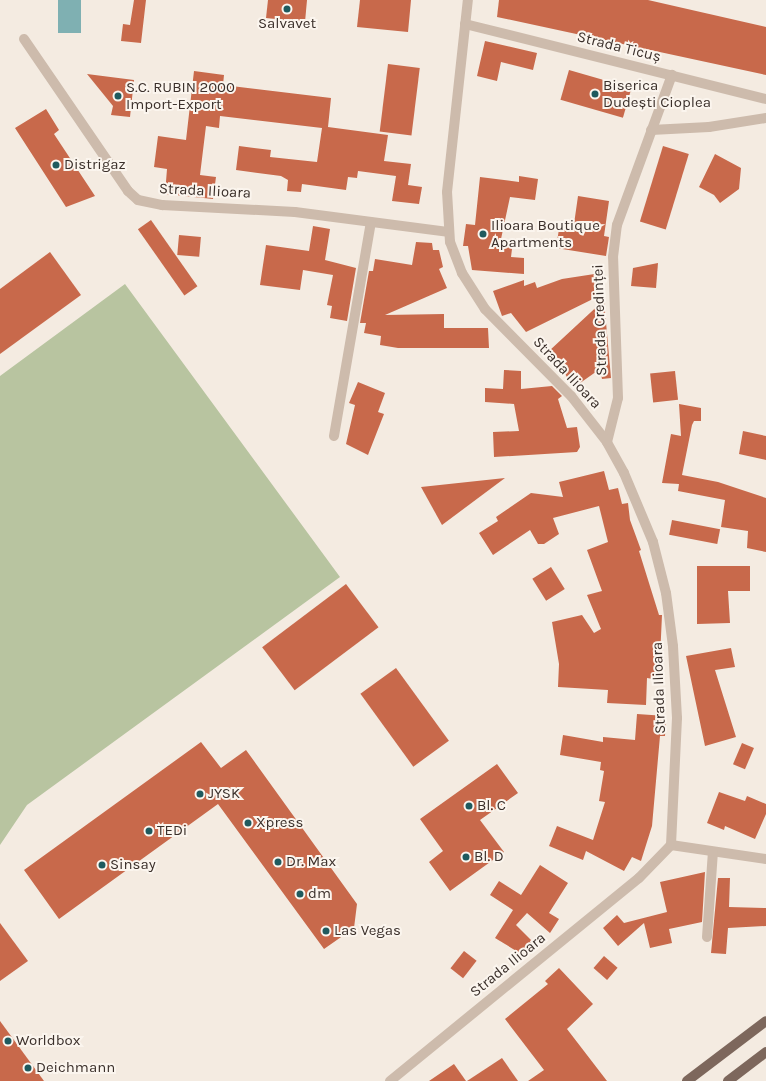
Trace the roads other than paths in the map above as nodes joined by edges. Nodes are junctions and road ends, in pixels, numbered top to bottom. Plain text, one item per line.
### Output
1 (468, 0) edge
2 (465, 24) junction
3 (24, 39) dead end
4 (672, 75) junction
5 (766, 99) edge
6 (766, 118) edge
7 (651, 130) junction
8 (371, 222) junction
9 (448, 232) junction
10 (334, 436) dead end
11 (607, 442) junction
12 (671, 845) junction
13 (713, 852) junction
14 (766, 859) edge
15 (707, 937) dead end
16 (766, 1021) edge
17 (766, 1052) edge
18 (390, 1081) edge
19 (687, 1081) edge
20 (728, 1081) edge

1 - 2 street, Strada Ilioara
2 - 4 street, Strada Ticuș
2 - 9 street, Strada Ilioara
3 - 8 street, Strada Ilioara
4 - 5 street, Strada Ticuș
4 - 7 street, Strada Credinței
6 - 7 street
7 - 11 street, Strada Credinței
8 - 9 street, Strada Ilioara
8 - 10 street
9 - 11 street, Strada Ilioara
11 - 12 street, Strada Ilioara
12 - 13 street
12 - 18 street, Strada Ilioara
13 - 14 street
13 - 15 street
16 - 19 main road
17 - 20 main road

